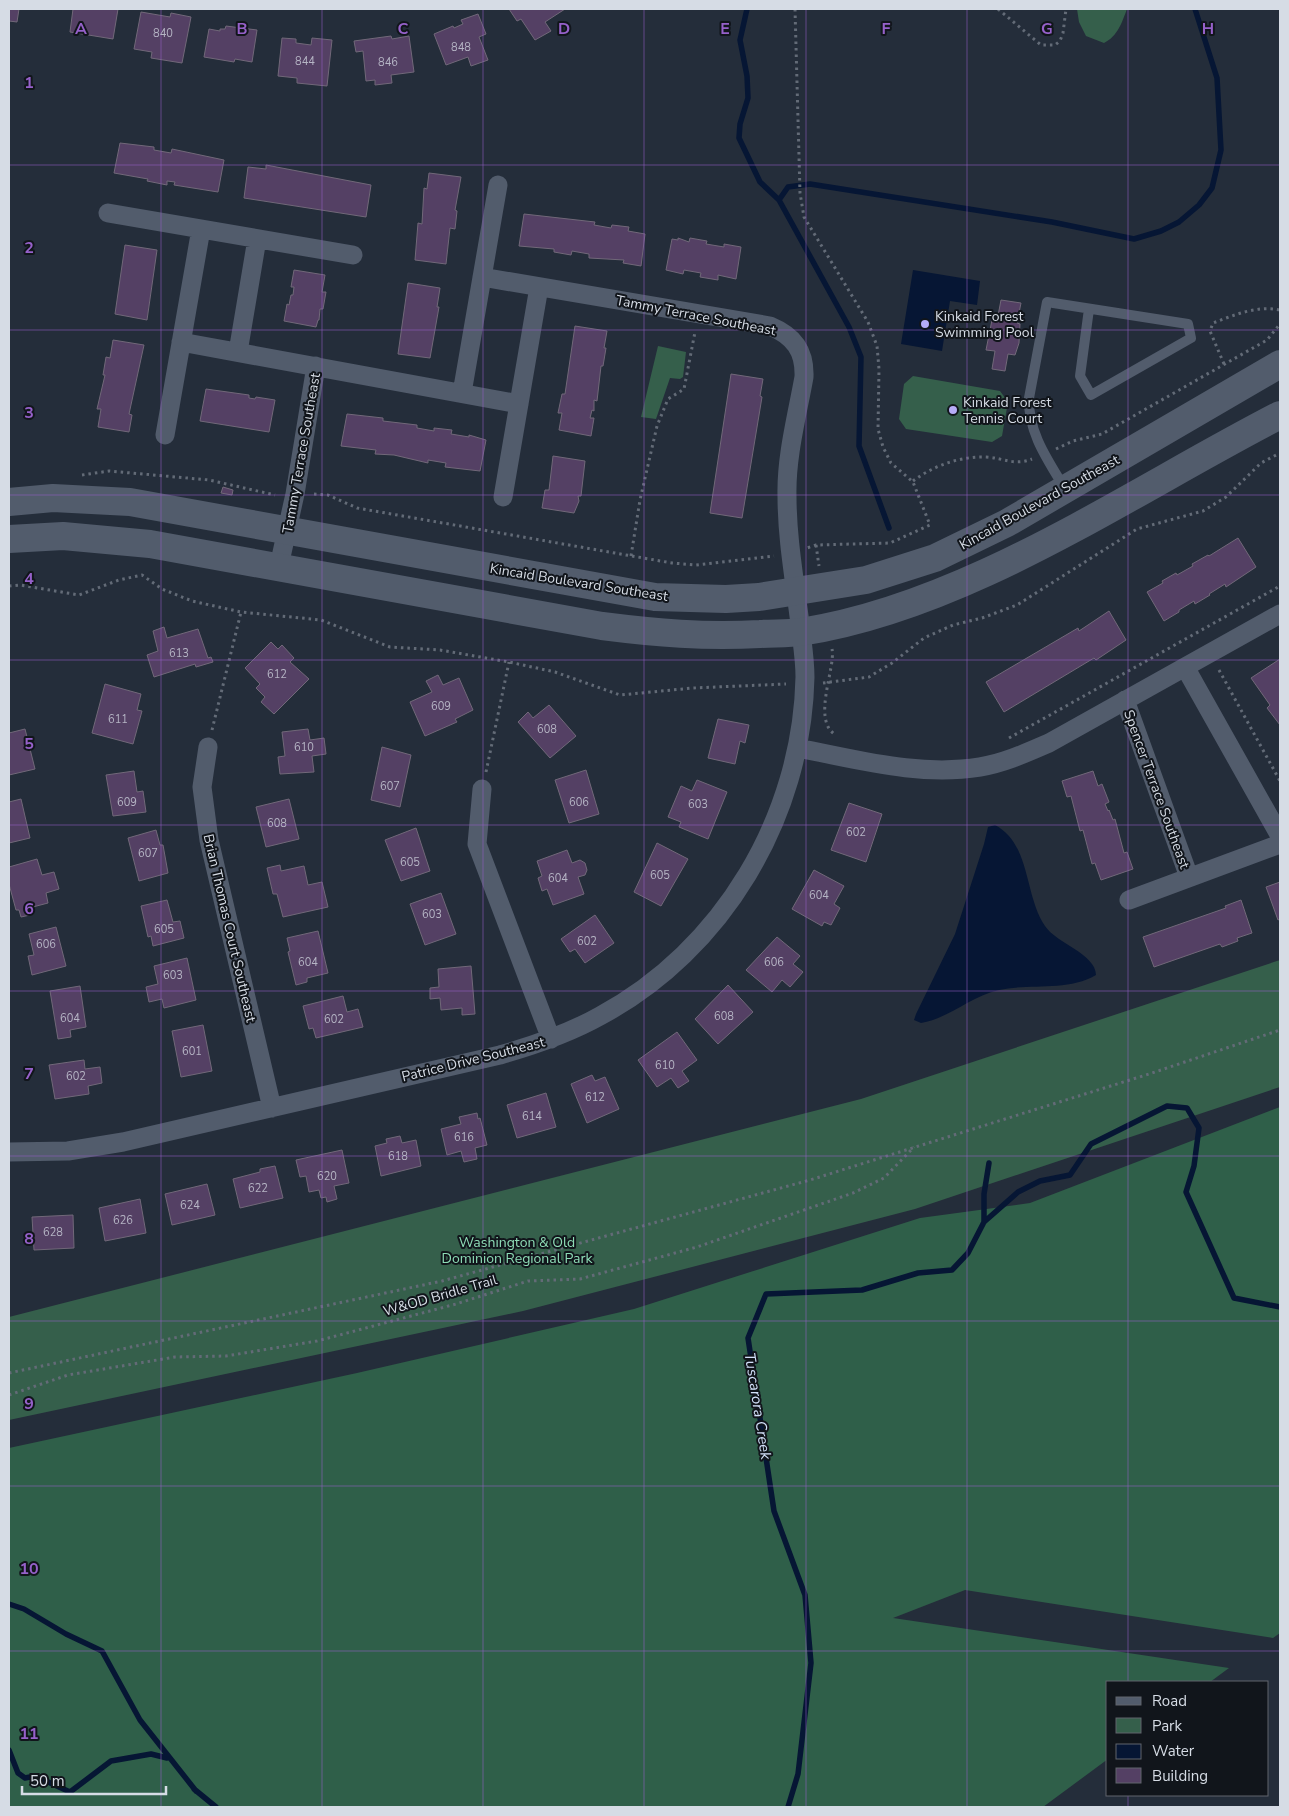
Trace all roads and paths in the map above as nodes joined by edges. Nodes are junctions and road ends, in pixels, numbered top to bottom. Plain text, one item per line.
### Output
1 (795, 9) edge
2 (998, 9) edge
3 (1066, 9) edge
4 (498, 185) dead end
5 (108, 213) dead end
6 (200, 229) junction
7 (257, 239) junction
8 (353, 255) dead end
9 (482, 277) junction
10 (539, 287) junction
11 (1089, 309) junction
12 (1280, 310) edge
13 (698, 314) junction
14 (1280, 324) edge
15 (181, 342) junction
16 (238, 352) junction
17 (1224, 364) junction
18 (1280, 364) edge
19 (316, 366) junction
20 (462, 394) junction
21 (519, 404) junction
22 (1280, 415) edge
23 (165, 435) dead end
24 (1044, 454) junction
25 (73, 476) dead end
26 (913, 482) junction
27 (1065, 490) junction
28 (295, 494) junction
29 (503, 497) dead end
30 (9, 502) edge
31 (287, 531) junction
32 (9, 539) edge
33 (792, 552) junction
34 (631, 556) junction
35 (279, 566) junction
36 (1280, 586) edge
37 (796, 592) junction
38 (241, 612) dead end
39 (1280, 614) edge
40 (801, 632) junction
41 (833, 654) dead end
42 (1209, 654) junction
43 (509, 662) dead end
44 (1185, 667) junction
45 (1125, 700) junction
46 (839, 737) dead end
47 (1005, 740) dead end
48 (208, 747) joint
49 (797, 748) junction
50 (1280, 781) edge
51 (482, 789) joint
52 (1280, 836) edge
53 (1280, 844) edge
54 (1189, 877) junction
55 (1129, 900) dead end
56 (1280, 1030) edge
57 (551, 1039) junction
58 (272, 1108) junction
59 (915, 1147) junction
60 (9, 1152) edge
61 (9, 1373) edge
62 (9, 1395) edge

1 - 26 path
2 - 3 path
4 - 9 street
5 - 6 street
6 - 7 street
6 - 15 street
7 - 8 street
7 - 16 street
9 - 10 street, Tammy Terrace Southeast
9 - 20 street
10 - 13 street, Tammy Terrace Southeast
10 - 21 street
11 - 11 lane
11 - 24 lane
12 - 17 path
13 - 33 street, Tammy Terrace Southeast
13 - 34 path
14 - 17 path
15 - 16 street
15 - 23 street
16 - 19 street
17 - 24 path
18 - 27 street, Kincaid Boulevard Southeast
19 - 20 street, Tammy Terrace Southeast
19 - 28 street, Tammy Terrace Southeast
20 - 21 street, Tammy Terrace Southeast
21 - 29 street
22 - 40 street
24 - 26 path
24 - 27 lane
25 - 28 path
26 - 33 path
27 - 37 street, Kincaid Boulevard Southeast
28 - 31 street, Tammy Terrace Southeast
28 - 34 path
30 - 31 street, Kincaid Boulevard Southeast
31 - 35 street, Tammy Terrace Southeast
31 - 37 street, Kincaid Boulevard Southeast
32 - 35 street
33 - 34 path
33 - 37 street, Tammy Terrace Southeast
35 - 40 street
36 - 47 path
37 - 40 street, Tammy Terrace Southeast
38 - 48 path
39 - 42 street, Spencer Terrace Southeast
40 - 49 street, Patrice Drive Southeast
41 - 46 path
42 - 44 street, Spencer Terrace Southeast
42 - 50 path
43 - 51 path
44 - 45 street, Spencer Terrace Southeast
44 - 52 street
45 - 49 street, Spencer Terrace Southeast
45 - 54 street, Spencer Terrace Southeast
48 - 58 street, Brian Thomas Court Southeast
49 - 57 street, Patrice Drive Southeast
51 - 57 street
53 - 54 street, Spencer Terrace Southeast
54 - 55 street, Spencer Terrace Southeast
56 - 59 path
57 - 58 street, Patrice Drive Southeast
58 - 60 street, Patrice Drive Southeast
59 - 61 path
59 - 62 path, W&OD Bridle Trail

